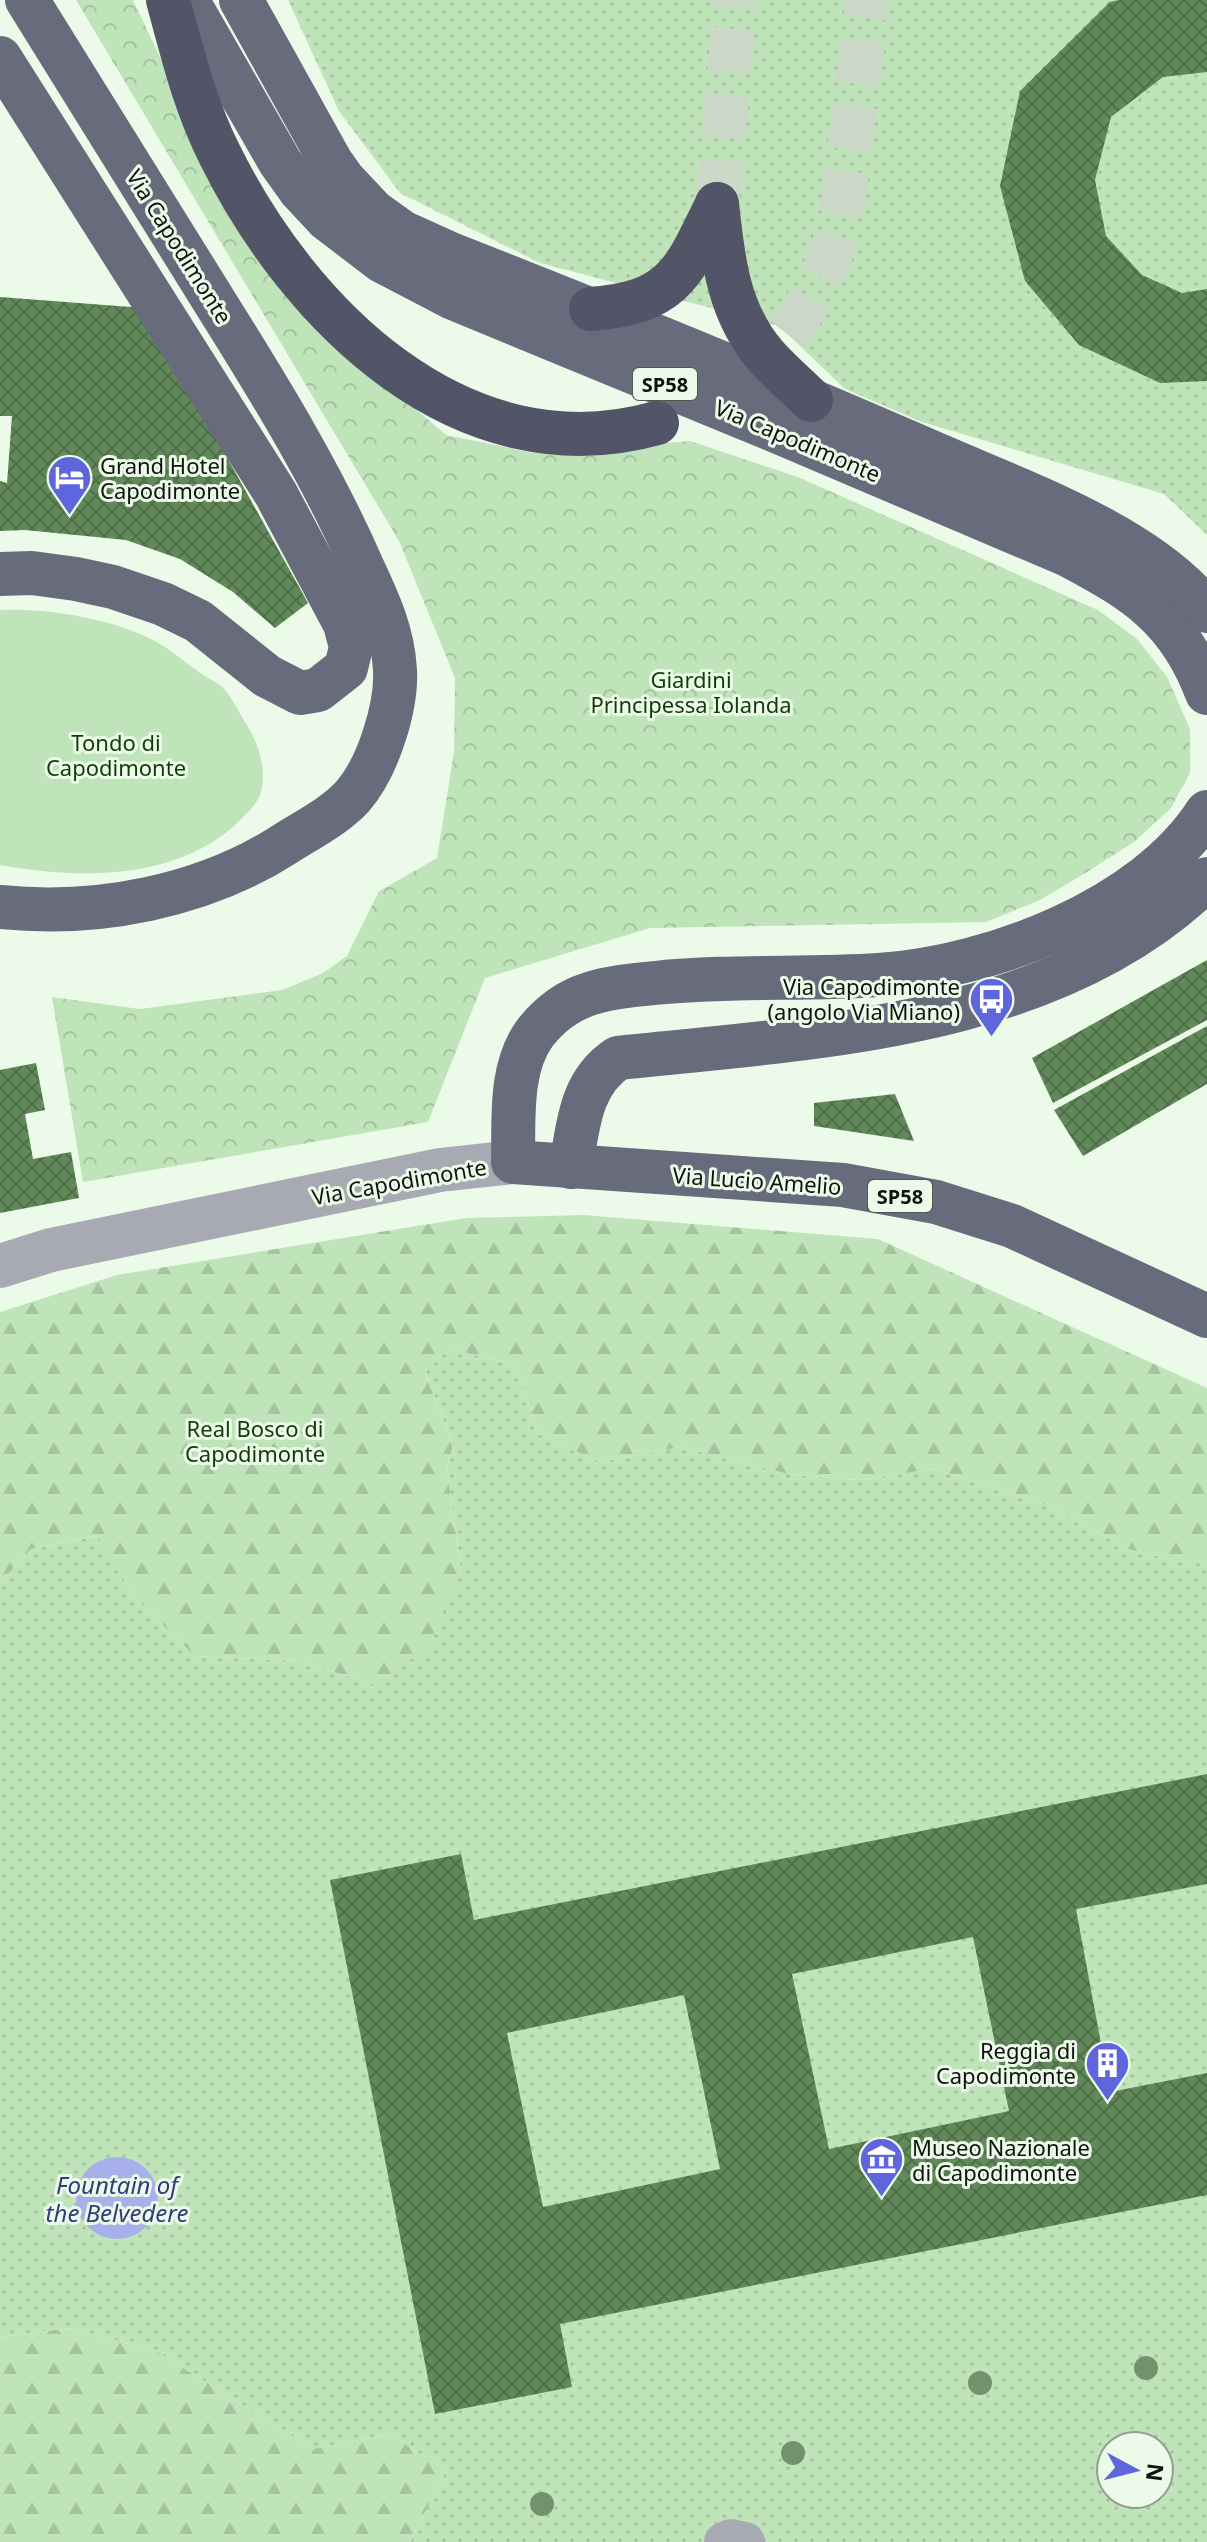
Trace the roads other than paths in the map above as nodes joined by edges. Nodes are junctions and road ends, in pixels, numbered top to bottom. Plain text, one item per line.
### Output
1 (27, 0) edge
2 (168, 0) edge
3 (187, 0) edge
4 (241, 0) edge
5 (0, 58) edge
6 (591, 309) junction
7 (811, 400) junction
8 (657, 423) dead end
9 (0, 574) edge
10 (1207, 611) edge
11 (1207, 693) edge
12 (1207, 812) edge
13 (1207, 879) edge
14 (0, 907) edge
15 (513, 1162) junction
16 (571, 1167) junction
17 (0, 1266) edge
18 (1207, 1316) edge
19 (724, 2542) edge
20 (745, 2542) edge

1 - 14 main road, Via Capodimonte
2 - 8 highway
3 - 11 main road, Via Capodimonte / SP58
4 - 6 main road, Via Capodimonte / SP58
5 - 9 main road
6 - 7 main road, Via Capodimonte / SP58
6 - 7 highway
7 - 10 main road, Via Capodimonte / SP58
12 - 15 main road, Via Capodimonte
13 - 16 main road
15 - 16 main road, SP58
15 - 17 street, Via Capodimonte
16 - 18 main road, Via Lucio Amelio / SP58
19 - 20 street

